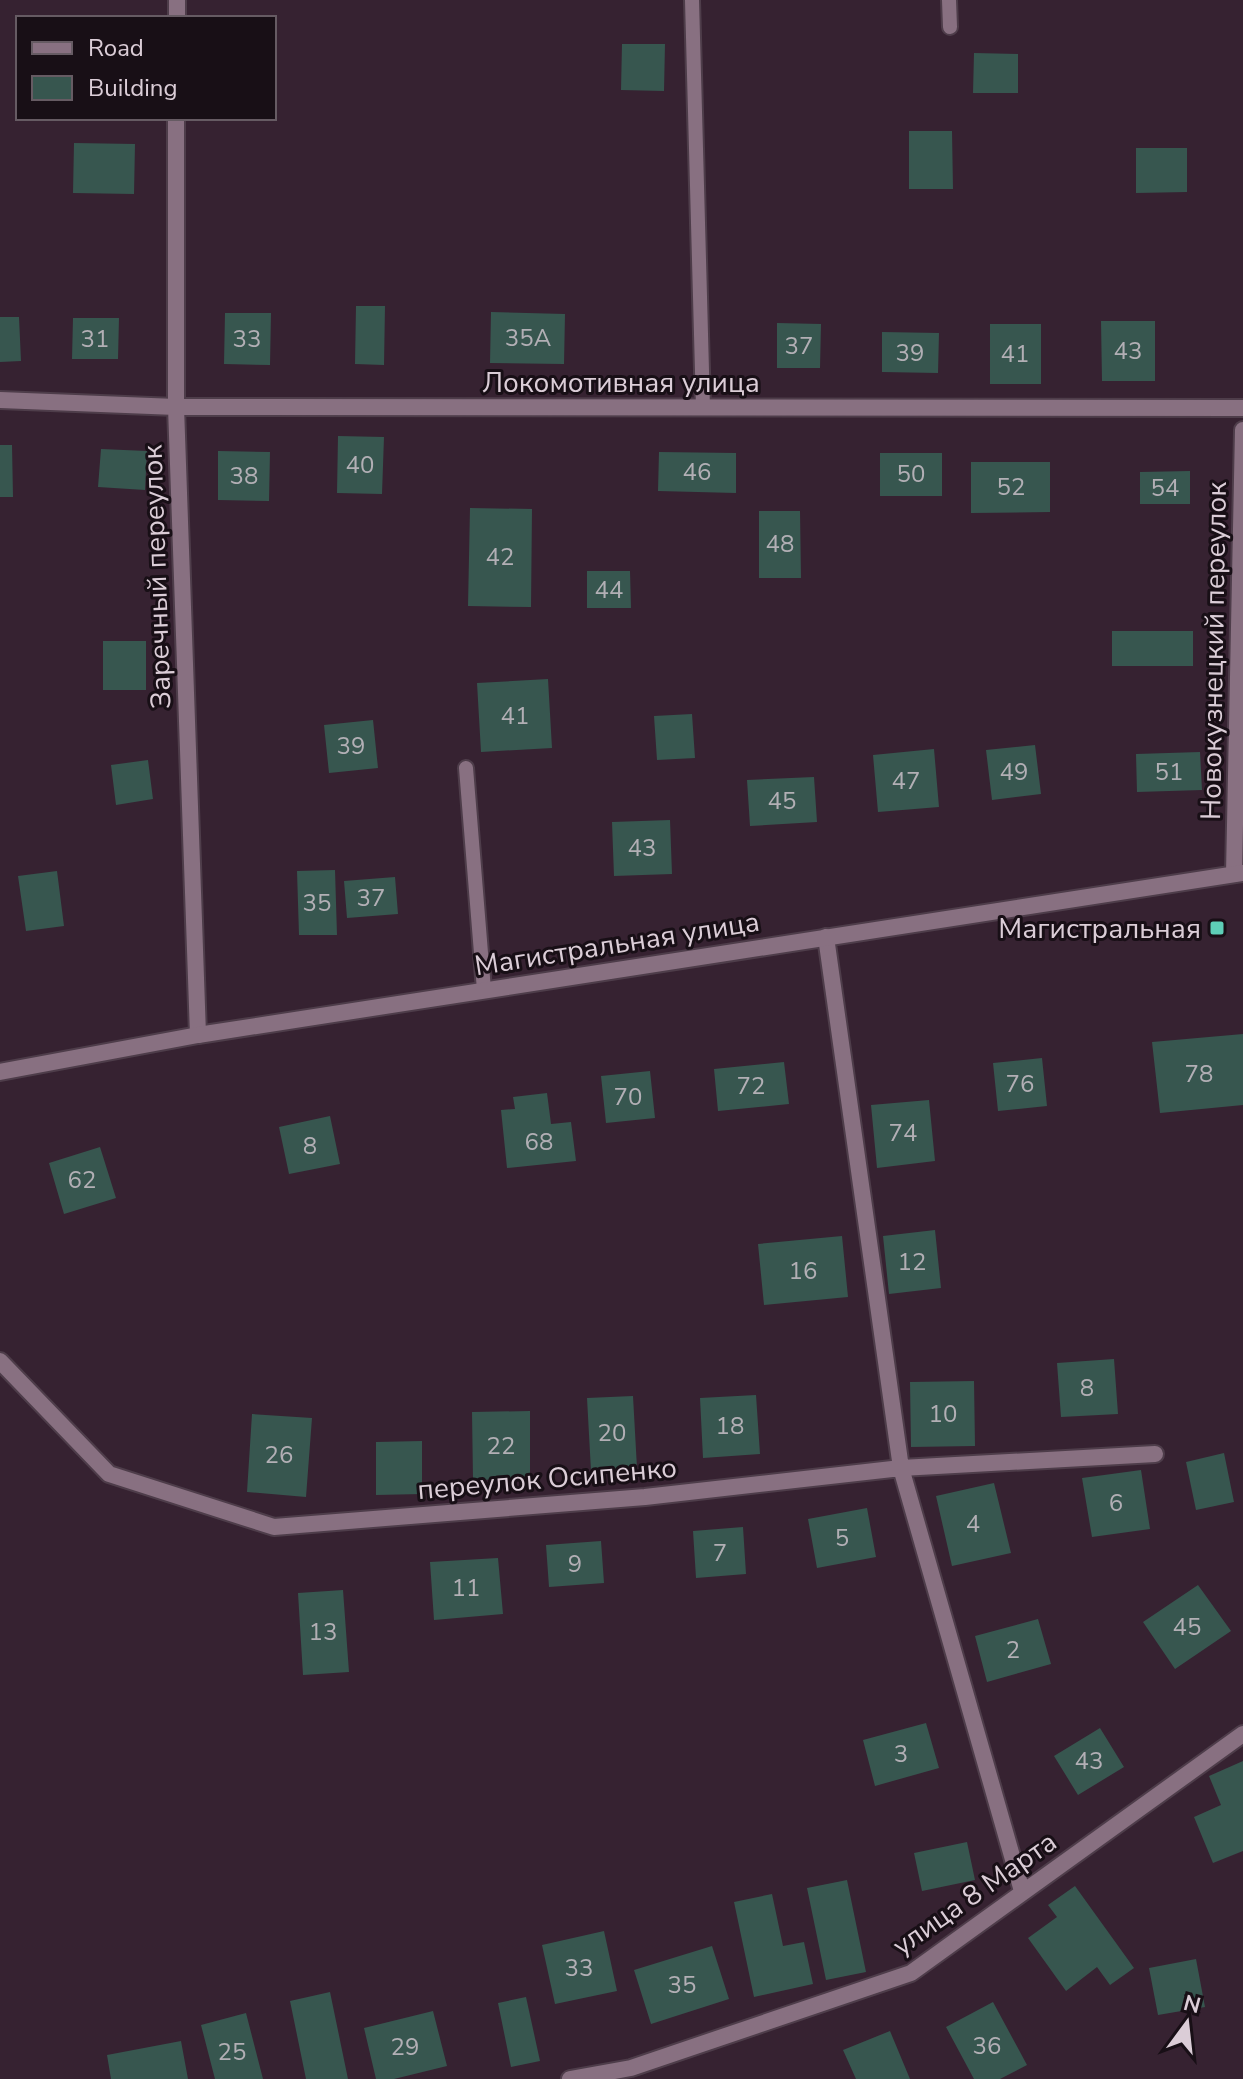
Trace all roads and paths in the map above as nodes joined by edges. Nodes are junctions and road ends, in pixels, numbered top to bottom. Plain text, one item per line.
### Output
1 (692, 0) edge
2 (949, 0) edge
3 (950, 27) dead end
4 (176, 120) edge
5 (0, 400) edge
6 (176, 407) junction
7 (703, 408) junction
8 (1243, 408) edge
9 (1243, 430) edge
10 (466, 768) dead end
11 (1238, 874) edge
12 (826, 937) junction
13 (484, 990) junction
14 (198, 1035) junction
15 (0, 1072) edge
16 (0, 1361) edge
17 (1155, 1454) dead end
18 (901, 1468) junction
19 (1243, 1734) edge
20 (1022, 1891) junction
21 (570, 2079) edge

1 - 7 lane
2 - 3 lane
4 - 6 street, Заречный переулок
5 - 6 street, Локомотивная улица
6 - 7 street, Локомотивная улица
6 - 14 street, Заречный переулок
7 - 8 street, Локомотивная улица
9 - 11 street, Новокузнецкий переулок
10 - 13 lane
11 - 12 street, Магистральная улица
12 - 13 street, Магистральная улица
12 - 18 street
13 - 14 street, Магистральная улица
14 - 15 street, Магистральная улица
16 - 18 street, переулок Осипенко
17 - 18 street, переулок Осипенко
18 - 20 street
19 - 20 street, улица 8 Марта
20 - 21 street, улица 8 Марта

